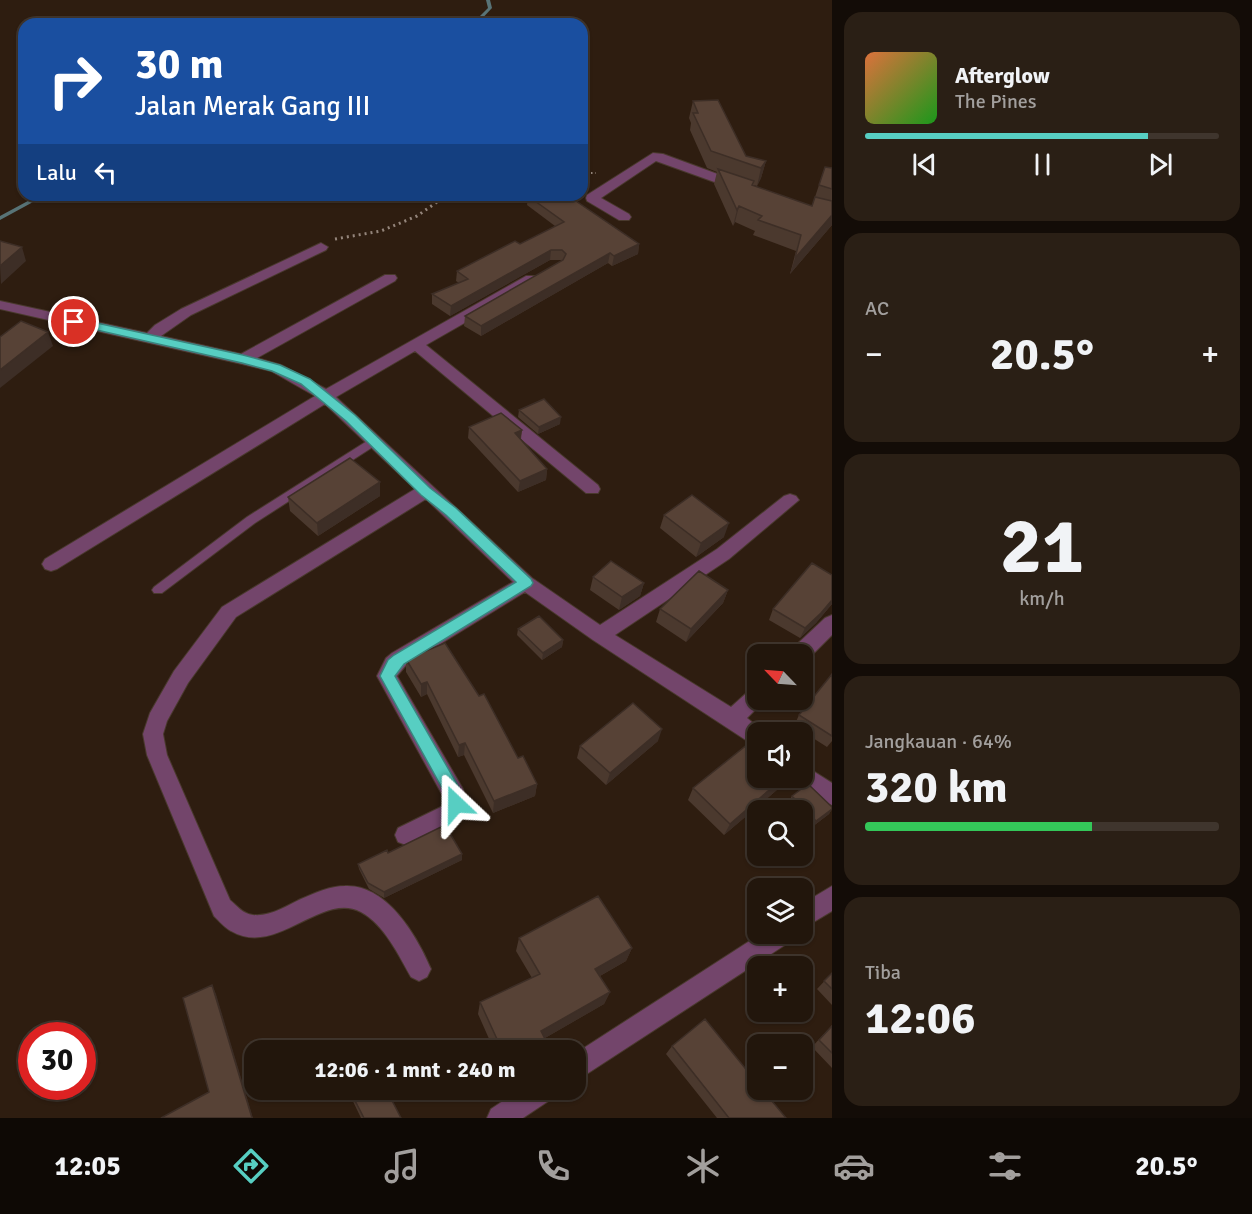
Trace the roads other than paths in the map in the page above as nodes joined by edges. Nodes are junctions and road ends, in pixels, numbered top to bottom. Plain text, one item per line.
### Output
1 (749, 190) edge
2 (624, 217) dead end
3 (321, 247) road end
4 (546, 270) edge
5 (390, 278) dead end
6 (0, 304) edge
7 (150, 339) junction
8 (417, 345) junction
9 (243, 359) junction
10 (326, 396) junction
11 (375, 440) junction
12 (592, 489) dead end
13 (426, 491) junction
14 (790, 500) dead end
15 (51, 564) dead end
16 (526, 583) junction
17 (158, 590) dead end
18 (832, 623) edge
19 (600, 635) junction
20 (810, 644) edge
21 (747, 705) edge
22 (732, 719) junction
23 (747, 731) edge
24 (813, 781) edge
25 (832, 795) edge
26 (406, 835) dead end
27 (832, 897) edge
28 (813, 910) edge
29 (766, 944) edge
30 (419, 969) dead end
31 (586, 1061) edge
32 (527, 1100) edge
33 (500, 1118) edge

1 - 2 street
3 - 7 street
4 - 8 street
5 - 9 street
6 - 7 street
7 - 9 street
8 - 10 street
8 - 12 street
9 - 10 street
10 - 11 street
10 - 15 street
11 - 13 street
11 - 17 lane
13 - 16 street
13 - 30 street
14 - 19 street
16 - 19 street
16 - 26 street
18 - 20 street
19 - 22 street
21 - 22 street
22 - 23 street
24 - 25 street
27 - 28 street
29 - 31 street
32 - 33 street

